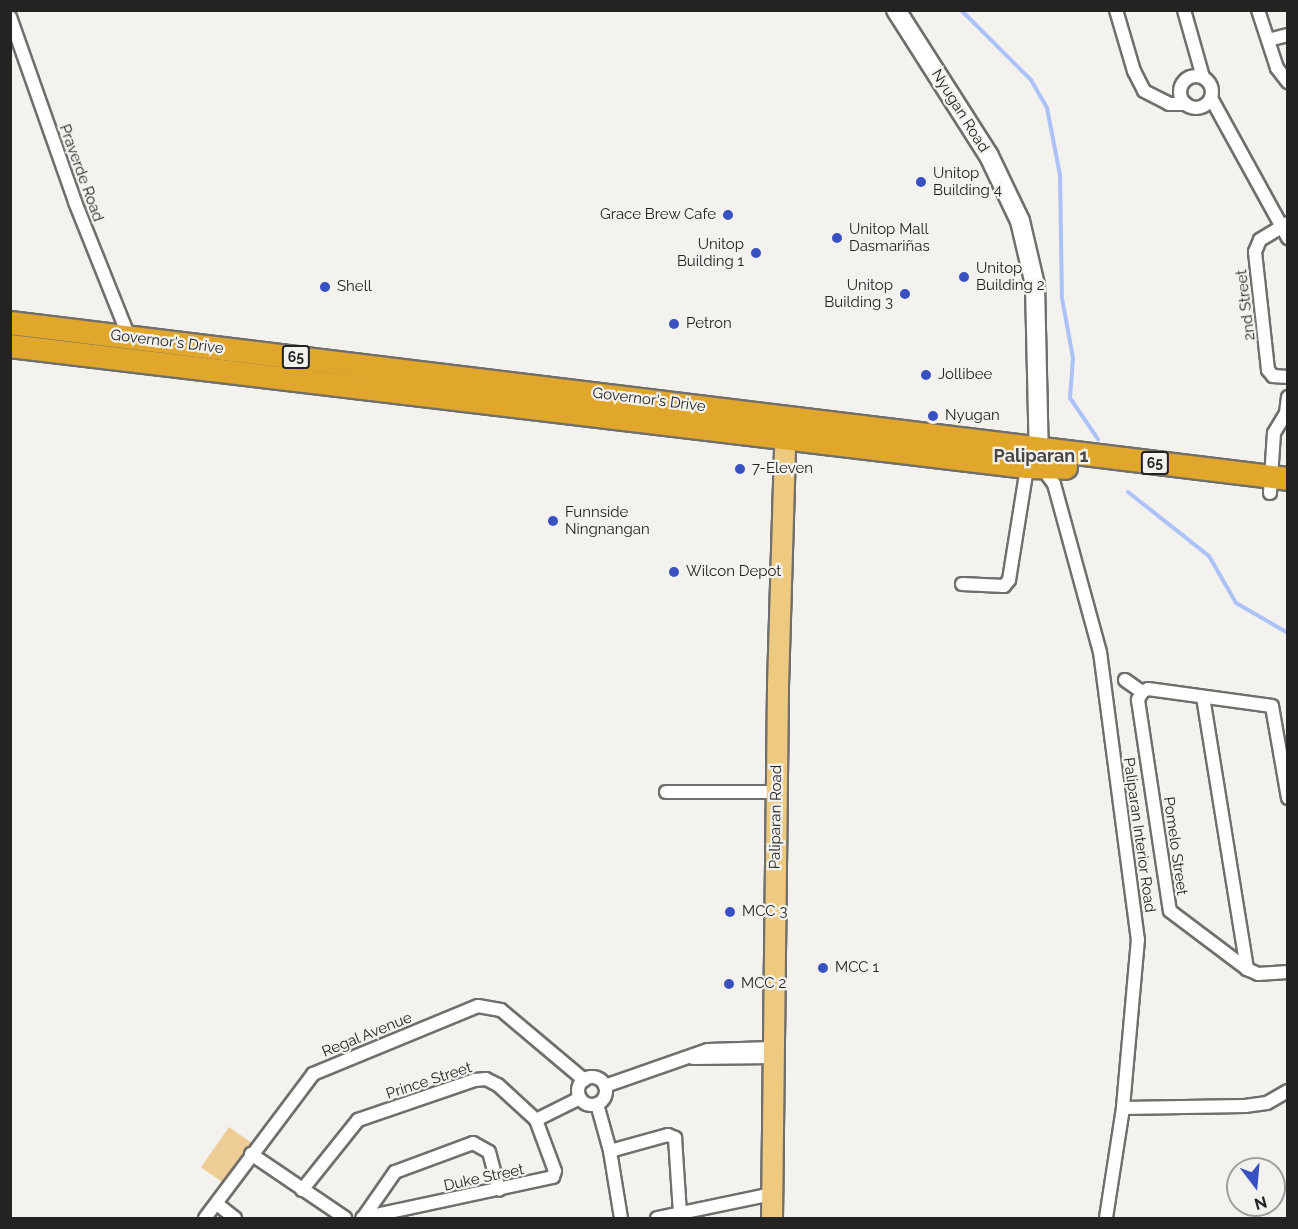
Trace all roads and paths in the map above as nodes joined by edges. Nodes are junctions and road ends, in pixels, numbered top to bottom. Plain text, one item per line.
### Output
1 (896, 10) edge
2 (1116, 10) edge
3 (1184, 10) edge
4 (1258, 10) edge
5 (10, 17) edge
6 (1287, 35) edge
7 (1268, 40) junction
8 (1203, 77) junction
9 (1287, 82) edge
10 (1208, 102) junction
11 (1186, 104) junction
12 (1284, 225) edge
13 (1287, 238) edge
14 (10, 323) edge
15 (129, 337) junction
16 (10, 346) edge
17 (1287, 377) edge
18 (1287, 397) edge
19 (786, 427) junction
20 (1035, 460) junction
21 (1279, 486) edge
22 (962, 584) dead end
23 (1125, 680) dead end
24 (1145, 690) junction
25 (1203, 698) junction
26 (666, 792) dead end
27 (776, 792) junction
28 (1287, 798) edge
29 (1247, 969) junction
30 (1287, 972) edge
31 (773, 1052) junction
32 (584, 1080) junction
33 (605, 1086) junction
34 (1287, 1091) edge
35 (580, 1098) junction
36 (597, 1104) junction
37 (1123, 1108) junction
38 (536, 1120) junction
39 (610, 1151) junction
40 (251, 1154) junction
41 (302, 1190) junction
42 (499, 1191) junction
43 (772, 1194) junction
44 (217, 1204) junction
45 (680, 1213) junction
46 (205, 1218) edge
47 (236, 1218) edge
48 (345, 1218) edge
49 (362, 1218) edge
50 (621, 1218) edge
51 (657, 1218) edge
52 (772, 1218) edge
53 (1106, 1218) edge

1 - 20 main road, Nyugan Road
2 - 11 street
3 - 8 street
4 - 7 street
5 - 15 street, Praverde Road
6 - 7 street
7 - 9 street
8 - 10 street
8 - 11 street
10 - 11 street
10 - 12 street
12 - 13 street
12 - 17 street, 2nd Street
14 - 15 highway, Governor's Drive / 65
15 - 19 highway, Governor's Drive / 65
16 - 19 highway, Governor's Drive / 65
18 - 21 street
19 - 20 highway, Governor's Drive / 65
19 - 27 main road, Paliparan Road
20 - 21 highway, Governor's Drive / 65
20 - 22 street
20 - 37 street, Paliparan Interior Road
23 - 24 street
24 - 25 street
24 - 29 street, Pomelo Street
25 - 28 street
25 - 29 street
26 - 27 street
27 - 31 main road, Paliparan Road
29 - 30 street, Pomelo Street
31 - 33 street
31 - 43 main road, Paliparan Road
32 - 33 street
32 - 35 street
32 - 40 street, Regal Avenue
33 - 36 street
34 - 37 street
35 - 36 street
35 - 38 street
36 - 39 street
37 - 53 street, Paliparan Interior Road
38 - 41 street, Prince Street
38 - 42 street, Duke Street
39 - 45 street
39 - 50 street
40 - 41 street
40 - 44 street, Regal Avenue
41 - 48 street
42 - 49 street, Duke Street
42 - 49 street
43 - 45 street
43 - 52 main road, Paliparan Road
44 - 46 street, Regal Avenue
44 - 47 street
45 - 51 street

